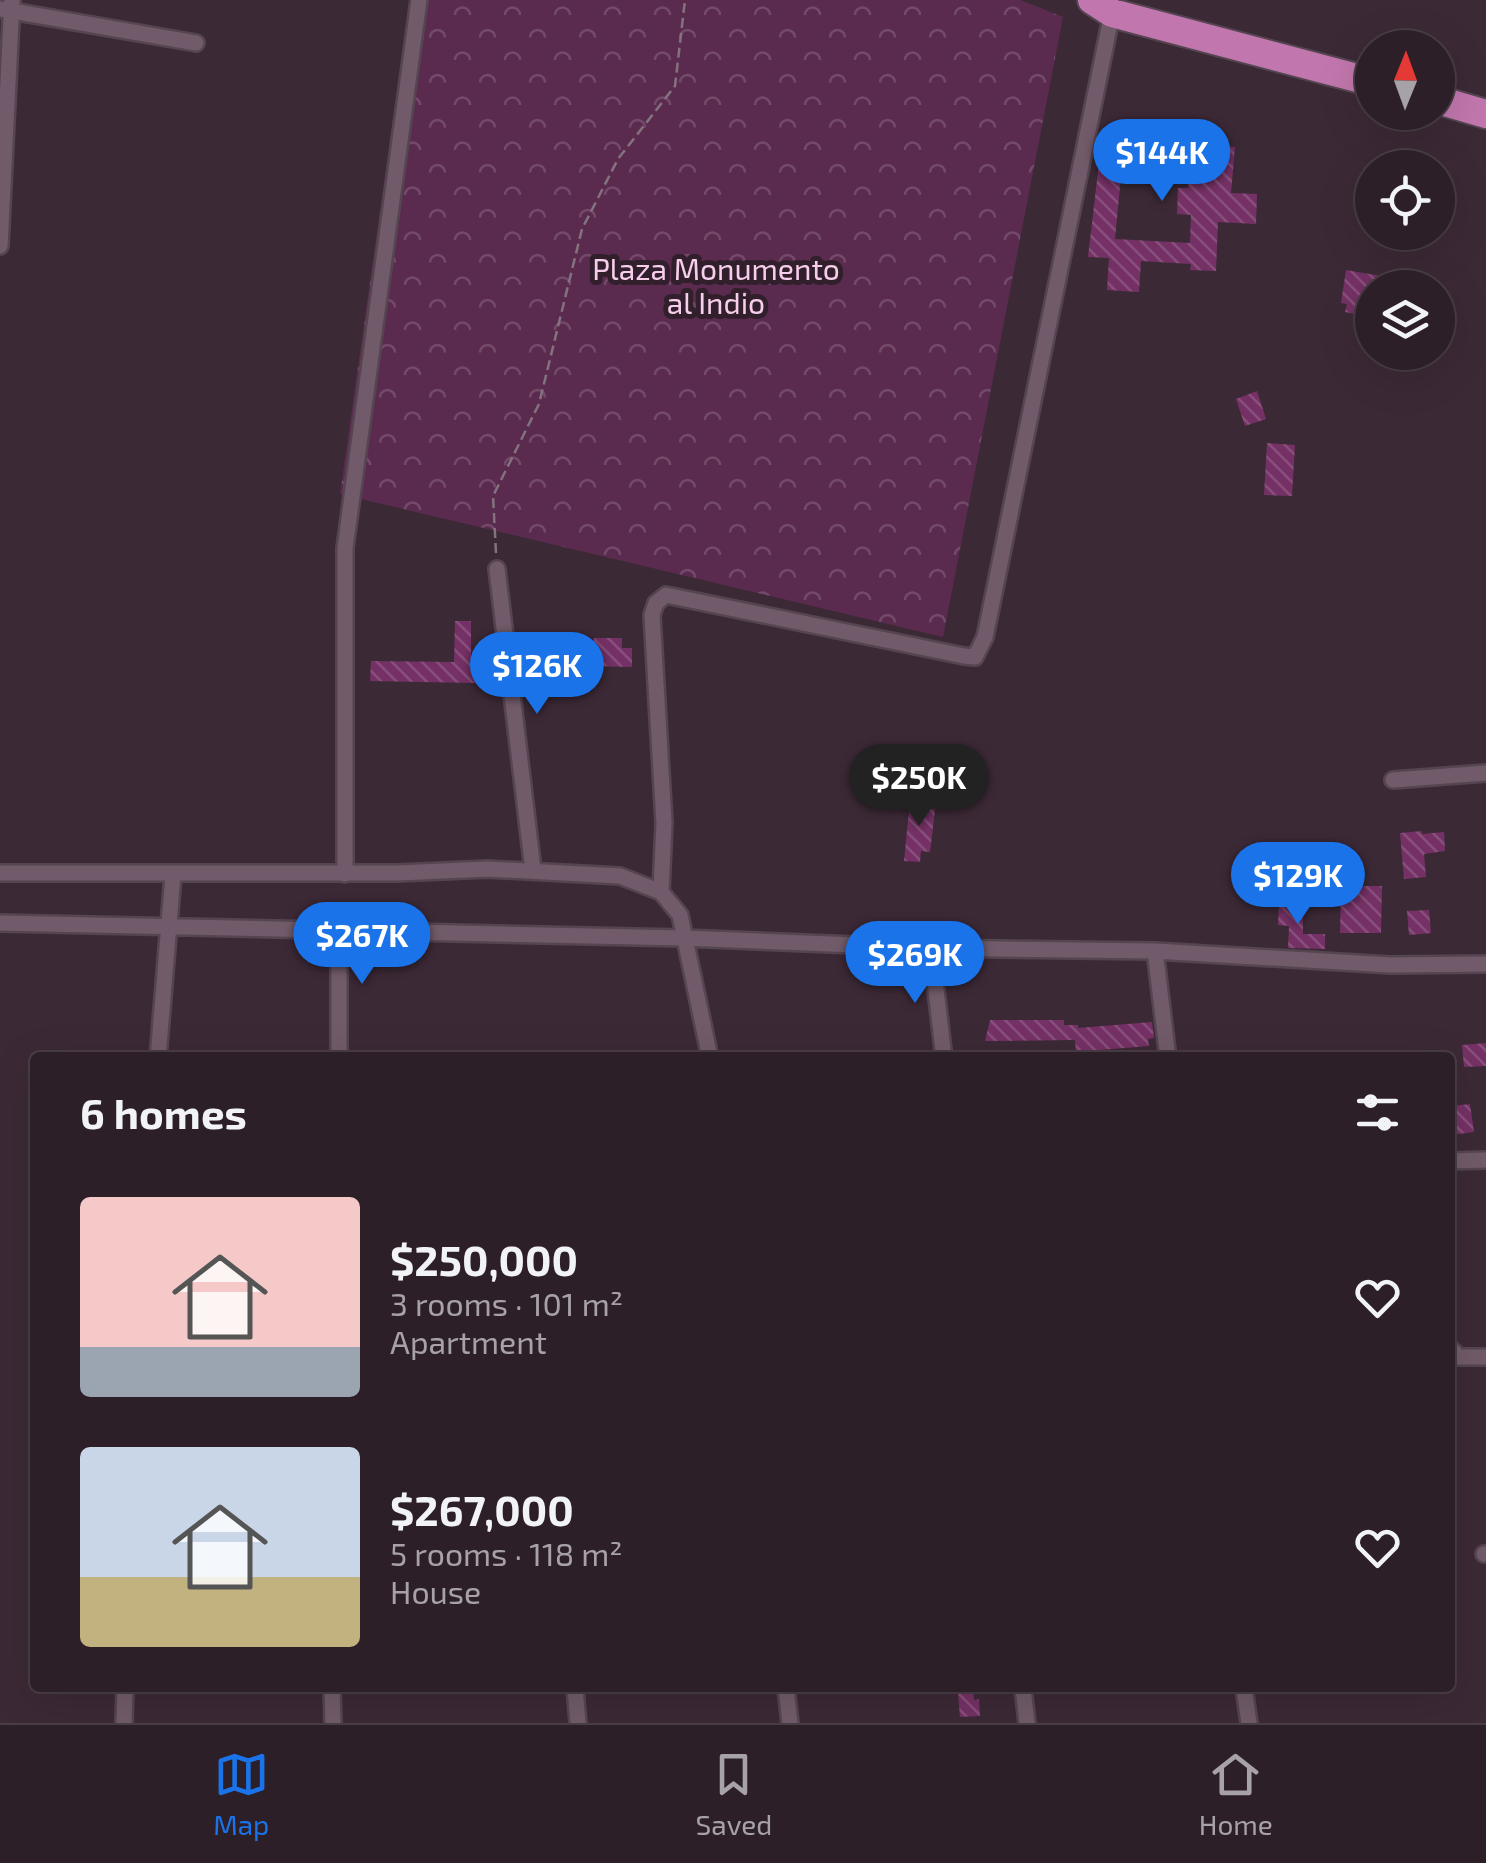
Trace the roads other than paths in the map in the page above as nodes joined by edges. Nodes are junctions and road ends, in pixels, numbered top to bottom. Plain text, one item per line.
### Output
1 (420, 0) edge
2 (8, 6) edge
3 (1102, 6) edge
4 (196, 43) dead end
5 (1355, 77) edge
6 (1455, 105) edge
7 (1486, 114) edge
8 (0, 246) edge
9 (497, 569) road end
10 (1486, 773) edge
11 (1393, 780) dead end
12 (533, 870) junction
13 (0, 873) edge
14 (345, 874) junction
15 (173, 875) junction
16 (661, 892) junction
17 (0, 923) edge
18 (171, 928) junction
19 (323, 930) junction
20 (683, 938) junction
21 (931, 948) junction
22 (1155, 951) junction
23 (1486, 964) edge
24 (159, 1052) edge
25 (339, 1052) edge
26 (709, 1052) edge
27 (943, 1052) edge
28 (1167, 1052) edge
29 (1486, 1160) edge
30 (1455, 1161) edge
31 (1455, 1353) edge
32 (1486, 1357) edge
33 (126, 1692) edge
34 (332, 1692) edge
35 (575, 1692) edge
36 (786, 1692) edge
37 (1023, 1692) edge
38 (1244, 1692) edge
39 (124, 1723) edge
40 (333, 1723) edge
41 (578, 1723) edge
42 (790, 1723) edge
43 (1027, 1723) edge
44 (1248, 1723) edge

1 - 14 street
2 - 4 street
2 - 8 street
3 - 5 highway
3 - 16 street
6 - 7 highway
9 - 12 street
10 - 11 street
12 - 14 street
12 - 16 street
13 - 15 street
14 - 15 street
15 - 18 street
16 - 20 street
17 - 18 street
18 - 19 street
18 - 24 street
19 - 20 street
19 - 25 street
20 - 21 street
20 - 26 street
21 - 22 street
21 - 27 street
22 - 23 street
22 - 28 street
29 - 30 street
31 - 32 street
33 - 39 street
34 - 40 street
35 - 41 street
36 - 42 street
37 - 43 street
38 - 44 street

